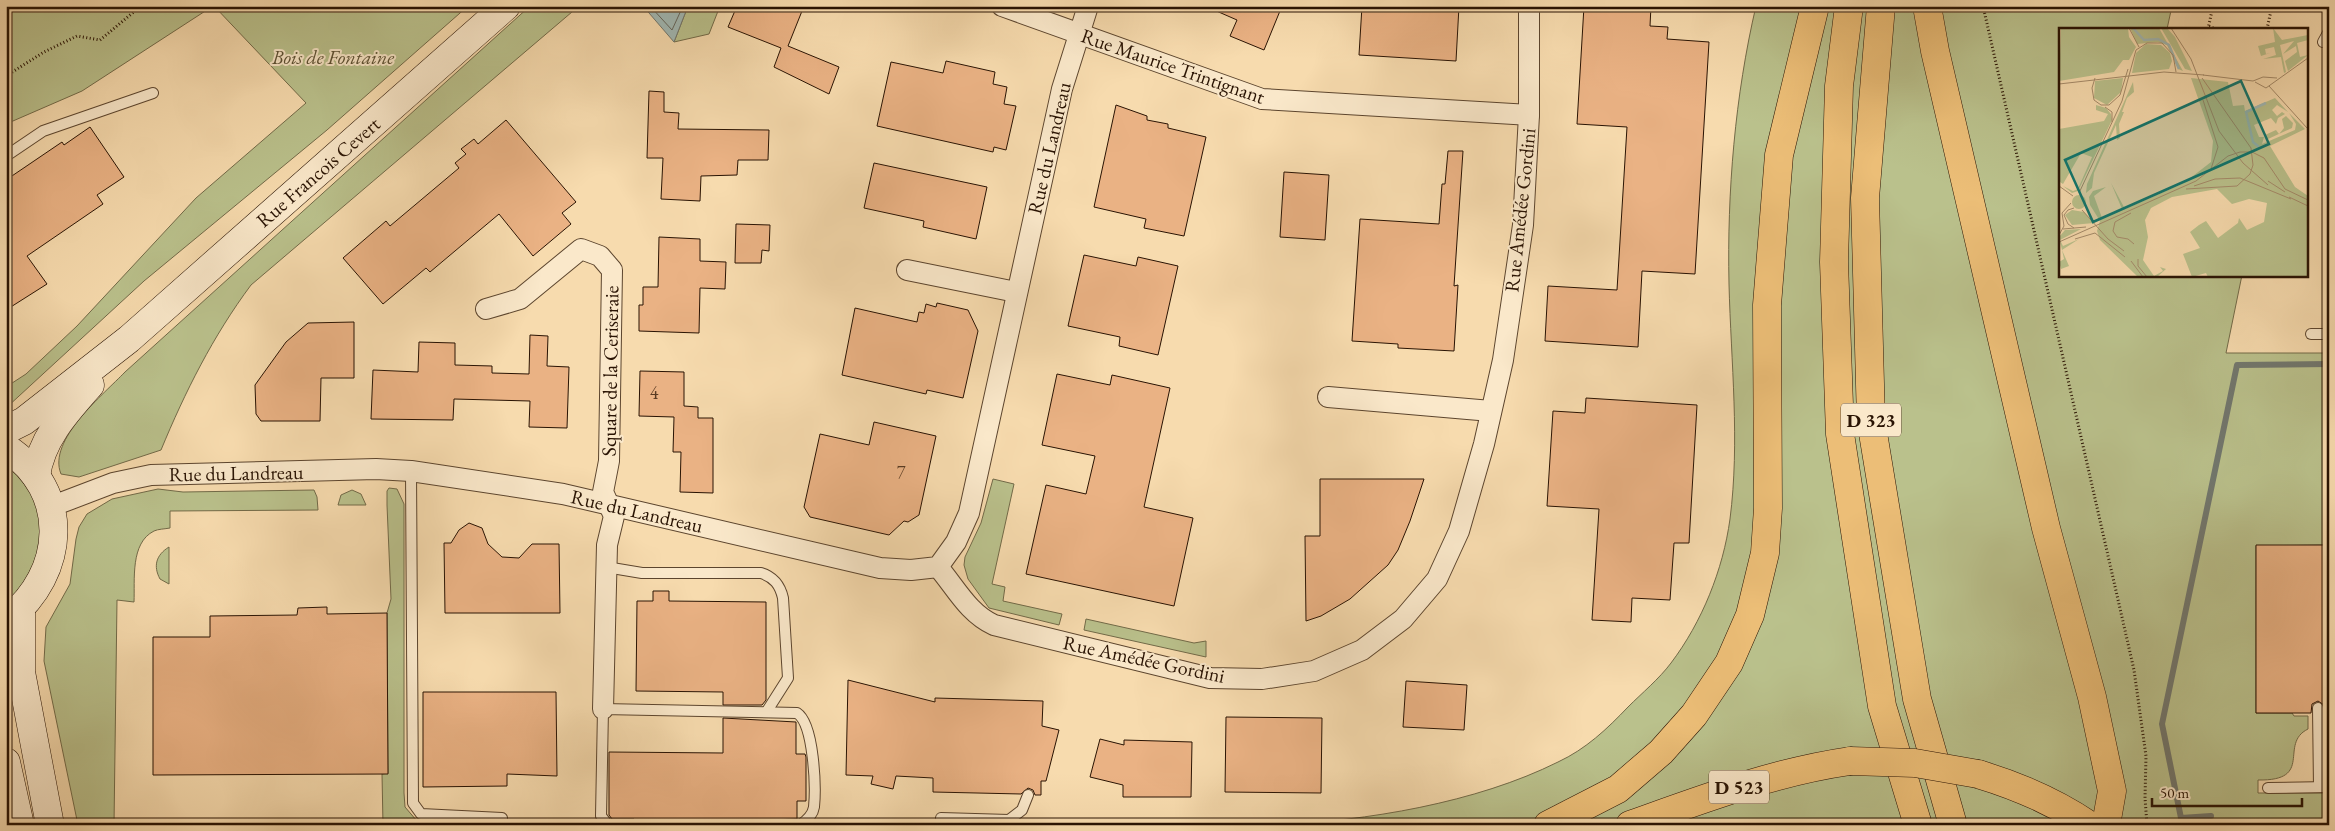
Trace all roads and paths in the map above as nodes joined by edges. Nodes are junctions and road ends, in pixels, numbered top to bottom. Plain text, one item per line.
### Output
1 (141, 6) edge
2 (506, 6) edge
3 (1002, 6) edge
4 (1088, 6) edge
5 (1529, 6) edge
6 (1815, 6) edge
7 (1849, 6) edge
8 (1881, 6) edge
9 (1927, 6) edge
10 (1983, 6) edge
11 (2213, 6) edge
12 (2272, 6) edge
13 (2209, 28) edge
14 (2267, 28) edge
15 (2329, 31) edge
16 (1079, 34) junction
17 (2322, 42) dead end
18 (6, 76) edge
19 (153, 93) dead end
20 (1529, 115) junction
21 (6, 156) edge
22 (907, 270) dead end
23 (1016, 292) junction
24 (486, 308) dead end
25 (2310, 334) dead end
26 (2329, 334) edge
27 (129, 338) junction
28 (1328, 397) dead end
29 (1492, 411) junction
30 (6, 430) edge
31 (6, 448) edge
32 (411, 471) junction
33 (36, 476) junction
34 (608, 504) junction
35 (50, 506) junction
36 (938, 567) junction
37 (606, 568) junction
38 (14, 614) edge
39 (2318, 708) dead end
40 (603, 709) junction
41 (767, 711) junction
42 (6, 762) edge
43 (2324, 787) edge
44 (2268, 788) dead end
45 (1028, 795) dead end
46 (502, 818) dead end
47 (941, 818) dead end
48 (20, 825) edge
49 (50, 825) edge
50 (608, 825) edge
51 (800, 825) edge
52 (1548, 825) edge
53 (1630, 825) edge
54 (1918, 825) edge
55 (1953, 825) edge
56 (2089, 825) edge
57 (2106, 825) edge
58 (2148, 825) edge

1 - 18 path
2 - 27 street, Rue Francois Cevert
3 - 16 street, Rue Maurice Trintignant
4 - 16 street, Rue du Landreau
5 - 20 street, Rue Amédée Gordini
6 - 52 highway
7 - 54 highway, D 323
8 - 55 highway, D 323
9 - 57 highway
10 - 58 path
11 - 13 path
12 - 14 path
15 - 17 lane
16 - 20 street, Rue Maurice Trintignant
16 - 23 street, Rue du Landreau
19 - 21 lane
20 - 29 street, Rue Amédée Gordini
22 - 23 street
23 - 36 street, Rue du Landreau
24 - 34 street, Square de la Ceriseraie
25 - 26 lane
27 - 30 street, Rue Francois Cevert
27 - 33 street, Rue Francois Cevert
28 - 29 street
29 - 36 street, Rue Amédée Gordini
31 - 33 street
32 - 34 street, Rue du Landreau
32 - 35 street, Rue du Landreau
32 - 46 lane
33 - 35 street
34 - 36 street, Rue du Landreau
34 - 37 street
35 - 38 street
37 - 40 street
37 - 41 lane
38 - 49 street
39 - 43 lane
40 - 41 lane
40 - 50 lane
41 - 51 lane
42 - 48 street
43 - 44 lane
45 - 47 lane
53 - 56 highway, D 523, bridge

